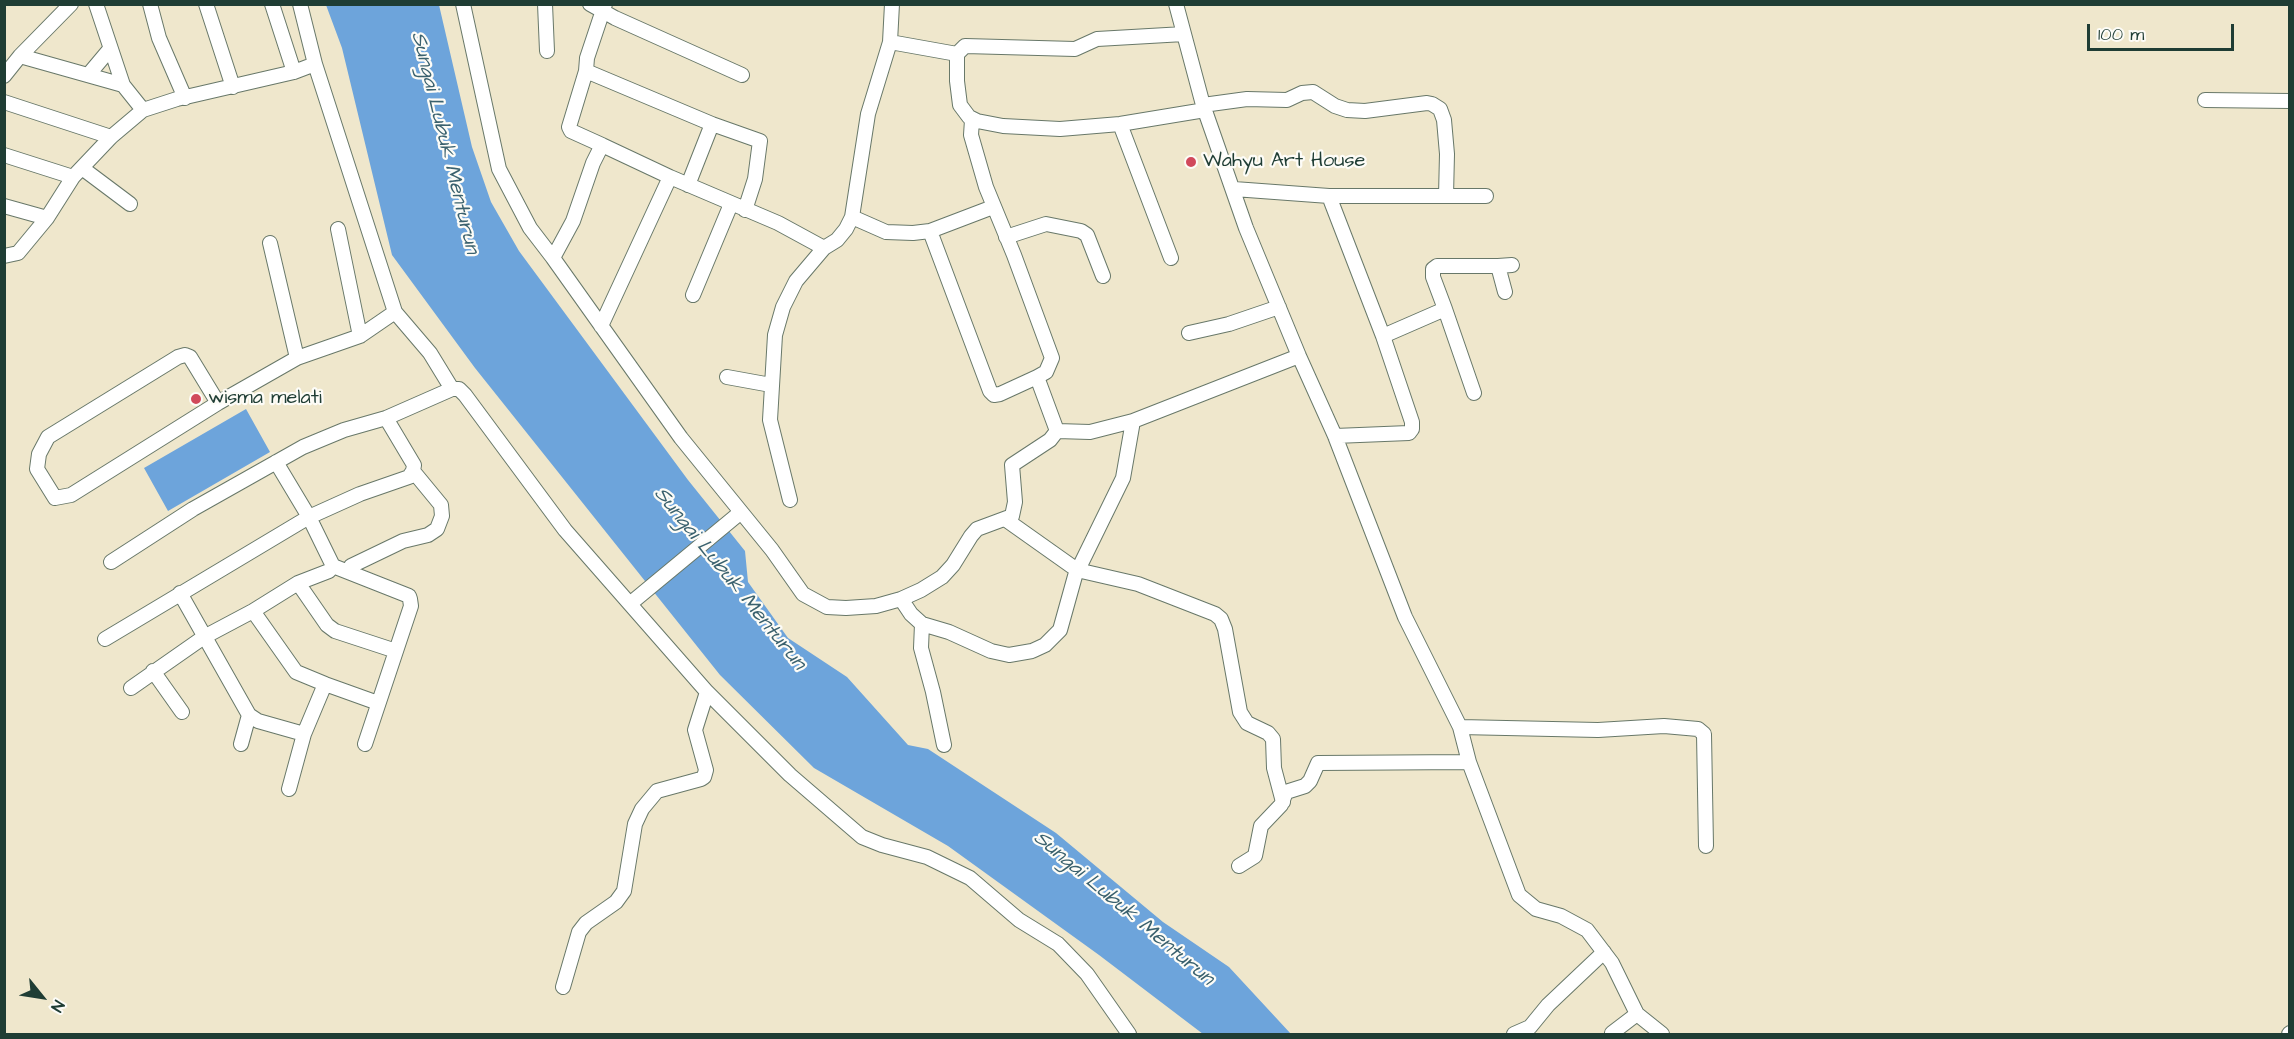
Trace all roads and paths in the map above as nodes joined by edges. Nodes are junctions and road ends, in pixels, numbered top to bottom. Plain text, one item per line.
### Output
1 (70, 4) edge
2 (96, 4) edge
3 (150, 4) edge
4 (206, 4) edge
5 (272, 4) edge
6 (300, 4) edge
7 (463, 4) edge
8 (545, 4) edge
9 (590, 4) edge
10 (892, 4) edge
11 (1176, 4) edge
12 (604, 8) edge
13 (1184, 34) junction
14 (890, 42) junction
15 (110, 49) junction
16 (547, 51) dead end
17 (957, 54) junction
18 (20, 56) junction
19 (315, 64) junction
20 (586, 71) junction
21 (294, 72) junction
22 (89, 74) junction
23 (742, 75) dead end
24 (4, 76) edge
25 (123, 85) junction
26 (233, 87) junction
27 (2289, 87) edge
28 (185, 98) junction
29 (2205, 100) dead end
30 (2289, 101) edge
31 (4, 102) edge
32 (1204, 108) junction
33 (143, 110) junction
34 (972, 120) junction
35 (712, 124) junction
36 (1120, 124) junction
37 (111, 137) junction
38 (602, 145) junction
39 (4, 155) edge
40 (77, 172) junction
41 (670, 177) junction
42 (688, 185) junction
43 (1234, 189) junction
44 (1329, 195) junction
45 (1446, 196) junction
46 (1486, 196) dead end
47 (130, 204) dead end
48 (731, 204) junction
49 (4, 206) edge
50 (993, 207) junction
51 (745, 210) junction
52 (852, 217) junction
53 (46, 218) junction
54 (338, 229) dead end
55 (930, 231) junction
56 (1006, 237) junction
57 (270, 243) dead end
58 (824, 248) junction
59 (4, 256) edge
60 (553, 258) junction
61 (1171, 258) dead end
62 (1103, 276) dead end
63 (1505, 292) dead end
64 (693, 295) dead end
65 (1279, 307) junction
66 (1445, 309) junction
67 (395, 312) junction
68 (601, 326) junction
69 (1188, 333) dead end
70 (360, 336) junction
71 (1383, 336) junction
72 (1299, 356) junction
73 (297, 358) junction
74 (1037, 376) junction
75 (727, 377) dead end
76 (771, 385) junction
77 (452, 389) junction
78 (1474, 393) dead end
79 (218, 403) junction
80 (386, 418) junction
81 (1133, 421) junction
82 (1057, 431) junction
83 (1335, 436) junction
84 (276, 462) junction
85 (413, 471) junction
86 (790, 500) dead end
87 (738, 514) junction
88 (309, 517) junction
89 (1005, 519) junction
90 (111, 562) dead end
91 (333, 566) junction
92 (1077, 570) junction
93 (349, 571) junction
94 (298, 583) junction
95 (180, 593) junction
96 (901, 599) junction
97 (634, 600) junction
98 (253, 611) junction
99 (922, 624) junction
100 (204, 637) junction
101 (105, 639) dead end
102 (396, 651) junction
103 (153, 670) junction
104 (325, 684) junction
105 (131, 688) dead end
106 (707, 692) junction
107 (378, 703) junction
108 (182, 712) dead end
109 (249, 715) junction
110 (1460, 728) junction
111 (304, 734) junction
112 (241, 744) dead end
113 (365, 744) dead end
114 (944, 745) dead end
115 (1469, 762) junction
116 (289, 789) dead end
117 (1283, 802) junction
118 (1706, 846) dead end
119 (1239, 866) dead end
120 (1604, 952) junction
121 (563, 987) dead end
122 (1637, 1014) junction
123 (1612, 1034) edge
124 (1129, 1035) edge
125 (1514, 1035) edge
126 (1662, 1035) edge

1 - 18 street
2 - 15 street
3 - 28 street
4 - 26 street
5 - 21 street
6 - 19 street
7 - 60 street
8 - 16 street
9 - 12 street
10 - 14 street
11 - 13 street
12 - 20 street
12 - 23 street
13 - 17 street
13 - 32 street
14 - 17 street
14 - 52 street
15 - 22 street
15 - 25 street
17 - 34 street
18 - 22 street
18 - 24 street
19 - 21 street
19 - 67 street
20 - 35 street
20 - 38 street
21 - 26 street
22 - 25 street
25 - 33 street
26 - 28 street
27 - 30 street
28 - 33 street
29 - 30 street
31 - 37 street
32 - 36 street
32 - 43 street
32 - 45 street
33 - 37 street
34 - 36 street
34 - 50 street
35 - 42 street
35 - 51 street
36 - 61 street
37 - 40 street
38 - 41 street
38 - 60 street
39 - 40 street
40 - 47 street
40 - 53 street
41 - 42 street
41 - 68 street
42 - 48 street
43 - 44 street
43 - 65 street
44 - 45 street
44 - 71 street
45 - 46 street
48 - 51 street
48 - 64 street
49 - 53 street
50 - 55 street
50 - 56 street
51 - 58 street
52 - 55 street
52 - 58 street
53 - 59 street
54 - 70 street
55 - 74 street
56 - 62 street
56 - 74 street
57 - 73 street
58 - 76 street
60 - 68 street
63 - 66 street
65 - 69 street
65 - 72 street
66 - 71 street
66 - 78 street
67 - 70 street
67 - 77 street
68 - 87 street
70 - 73 street
71 - 83 street
72 - 81 street
72 - 83 street
73 - 79 street
74 - 82 street
75 - 76 street
76 - 86 street
77 - 80 street
77 - 97 street
79 - 79 street
80 - 84 street
80 - 85 street
81 - 82 street
81 - 92 street
82 - 89 street
83 - 110 street
84 - 88 street
84 - 90 street
85 - 88 street
85 - 93 street
87 - 96 street
87 - 97 street
88 - 91 street
88 - 95 street
89 - 92 street
89 - 96 street
91 - 93 street
91 - 94 street
92 - 99 street
92 - 117 street
93 - 102 street
94 - 98 street
94 - 102 street
95 - 100 street
95 - 101 street
96 - 99 street
97 - 106 street
98 - 100 street
98 - 104 street
99 - 114 street
100 - 103 street
100 - 109 street
102 - 107 street
103 - 105 street
103 - 108 street
104 - 107 street
104 - 111 street
106 - 121 street
106 - 124 street
107 - 113 street
109 - 111 street
109 - 112 street
110 - 115 street
110 - 118 street
111 - 116 street
115 - 117 street
115 - 120 street
117 - 119 street
120 - 122 street
120 - 125 street
122 - 123 street
122 - 126 street

